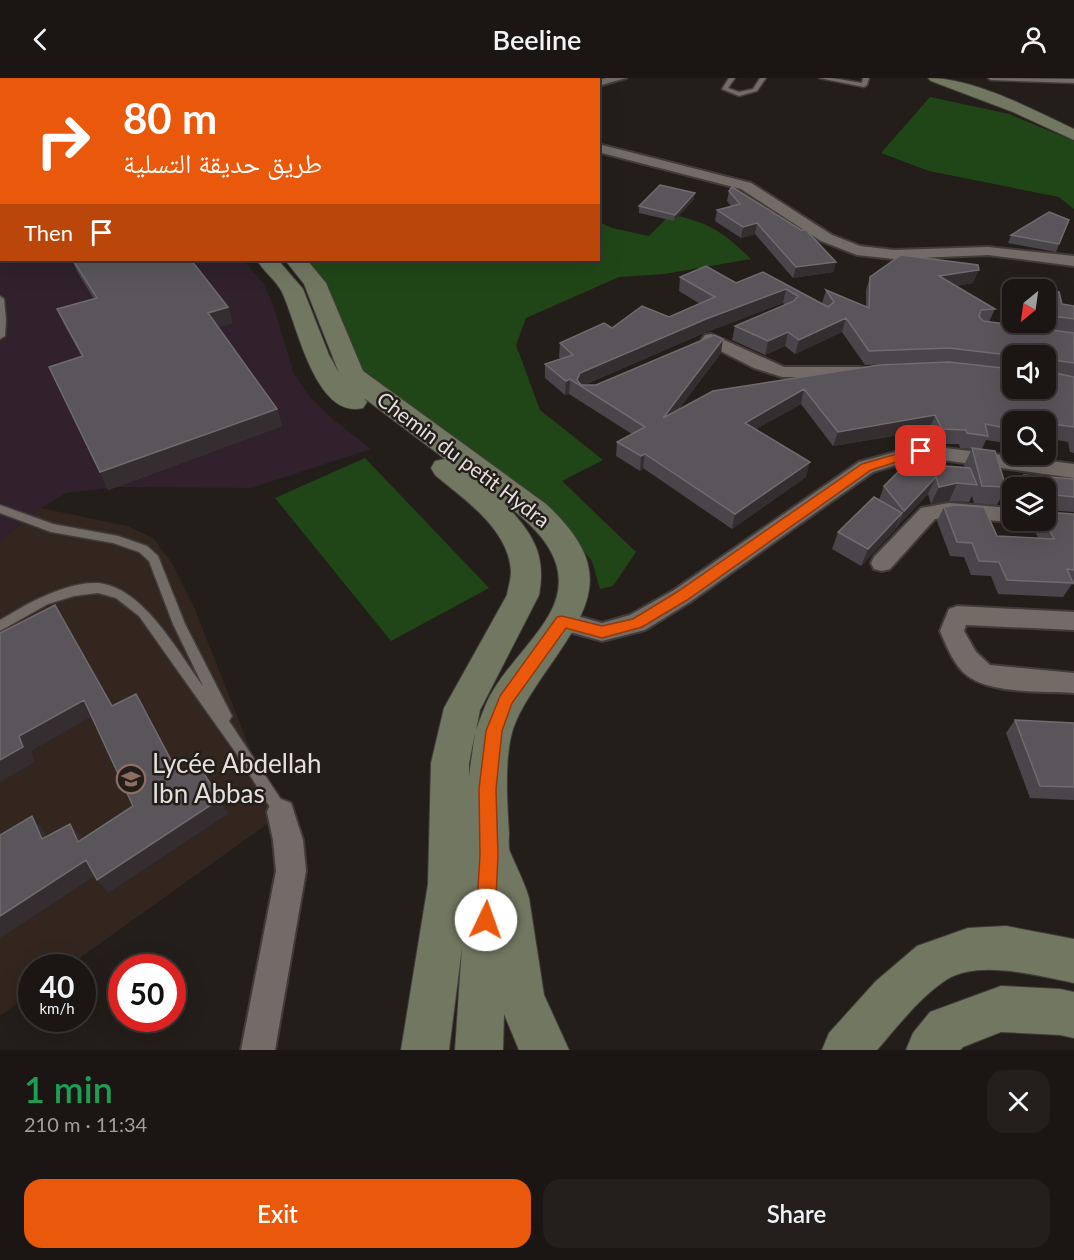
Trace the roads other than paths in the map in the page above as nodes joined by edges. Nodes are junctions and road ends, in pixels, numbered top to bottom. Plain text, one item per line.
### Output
1 (621, 78) edge
2 (732, 78) edge
3 (763, 78) edge
4 (822, 78) edge
5 (866, 78) edge
6 (936, 78) edge
7 (991, 78) edge
8 (1074, 81) edge
9 (600, 83) edge
10 (1074, 135) edge
11 (600, 149) edge
12 (268, 261) edge
13 (297, 261) edge
14 (1074, 261) edge
15 (0, 299) edge
16 (732, 331) edge
17 (0, 336) edge
18 (711, 339) junction
19 (690, 348) edge
20 (876, 372) edge
21 (1074, 471) edge
22 (0, 509) edge
23 (1002, 515) edge
24 (882, 563) dead end
25 (562, 621) junction
26 (1074, 621) edge
27 (0, 626) edge
28 (1074, 683) edge
29 (241, 749) junction
30 (280, 812) joint
31 (489, 855) junction
32 (1074, 961) edge
33 (1074, 1015) edge
34 (258, 1050) edge
35 (425, 1050) edge
36 (479, 1050) edge
37 (545, 1050) edge
38 (846, 1050) edge
39 (930, 1050) edge

1 - 9 street
2 - 3 lane
4 - 5 lane
6 - 10 main road
7 - 8 lane
11 - 14 street
12 - 35 main road, Chemin du petit Hydra
13 - 25 main road, Chemin du petit Hydra
15 - 17 lane
16 - 18 street
18 - 19 street
18 - 20 street
21 - 25 street
22 - 29 lane
23 - 24 street
25 - 31 main road, Chemin du petit Hydra
26 - 28 street
27 - 29 lane
29 - 30 lane
30 - 34 street
31 - 36 main road, Chemin du petit Hydra
31 - 37 main road
32 - 38 main road
33 - 39 main road

